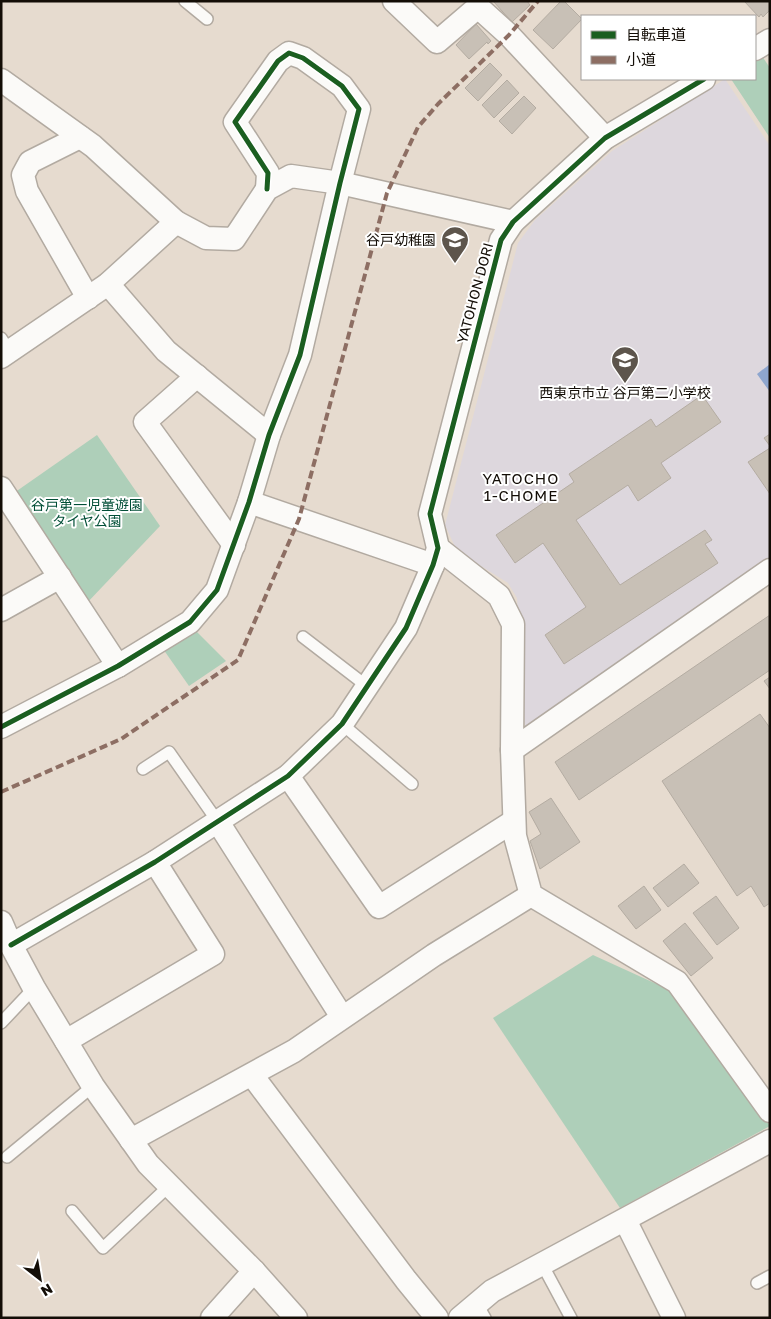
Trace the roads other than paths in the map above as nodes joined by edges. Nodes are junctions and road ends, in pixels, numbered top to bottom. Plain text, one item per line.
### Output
1 (394, 1) edge
2 (188, 2) edge
3 (207, 19) dead end
4 (770, 40) edge
5 (756, 48) edge
6 (1, 80) edge
7 (702, 80) edge
8 (80, 137) junction
9 (605, 138) junction
10 (340, 183) junction
11 (267, 189) junction
12 (176, 222) junction
13 (513, 222) junction
14 (108, 284) junction
15 (88, 298) junction
16 (4, 349) edge
17 (197, 376) junction
18 (269, 435) junction
19 (1, 488) edge
20 (249, 502) junction
21 (234, 545) junction
22 (435, 556) junction
23 (770, 570) edge
24 (60, 577) junction
25 (1, 610) edge
26 (303, 637) dead end
27 (118, 666) junction
28 (368, 687) junction
29 (342, 724) junction
30 (1, 727) edge
31 (512, 750) junction
32 (143, 770) dead end
33 (288, 776) junction
34 (412, 784) dead end
35 (514, 821) junction
36 (218, 822) junction
37 (155, 862) junction
38 (530, 895) junction
39 (1, 922) edge
40 (6, 948) edge
41 (34, 988) junction
42 (342, 1017) junction
43 (1, 1023) edge
44 (66, 1041) junction
45 (252, 1075) junction
46 (92, 1086) junction
47 (770, 1111) edge
48 (131, 1140) junction
49 (770, 1140) edge
50 (6, 1157) dead end
51 (169, 1186) junction
52 (72, 1211) dead end
53 (625, 1220) junction
54 (542, 1264) junction
55 (254, 1271) junction
56 (770, 1276) edge
57 (757, 1282) dead end
58 (474, 1313) edge
59 (212, 1318) edge
60 (296, 1318) edge
61 (437, 1318) edge
62 (571, 1318) edge
63 (674, 1318) edge

1 - 9 street
2 - 3 lane
4 - 5 street
6 - 8 street
7 - 9 street, YATOHON DORI
8 - 12 street
8 - 15 street
9 - 13 street, YATOHON DORI
10 - 11 street
10 - 11 street
10 - 13 street
10 - 18 street
11 - 12 street
12 - 14 street
13 - 22 street, YATOHON DORI
14 - 15 street
14 - 17 street
15 - 16 street
17 - 18 street
17 - 21 street
18 - 20 street
19 - 24 street
20 - 21 street
20 - 22 street
21 - 27 street
22 - 28 street
22 - 31 street
23 - 31 street
24 - 25 street
24 - 27 street
26 - 28 lane
27 - 30 street
28 - 29 street
29 - 33 street
29 - 34 lane
31 - 35 street
32 - 36 lane
33 - 35 street
33 - 36 street
35 - 38 street
36 - 37 street
36 - 42 street
37 - 40 street
37 - 44 street
38 - 42 street
38 - 47 street
39 - 40 street
40 - 41 street
41 - 43 lane
41 - 44 street
42 - 45 street
44 - 46 street
45 - 48 street
45 - 61 street
46 - 48 street
46 - 50 lane
48 - 51 street
49 - 53 street
51 - 52 lane
51 - 55 street
53 - 54 street
53 - 63 street
54 - 58 street
54 - 62 lane
55 - 59 street
55 - 60 street
56 - 57 lane

